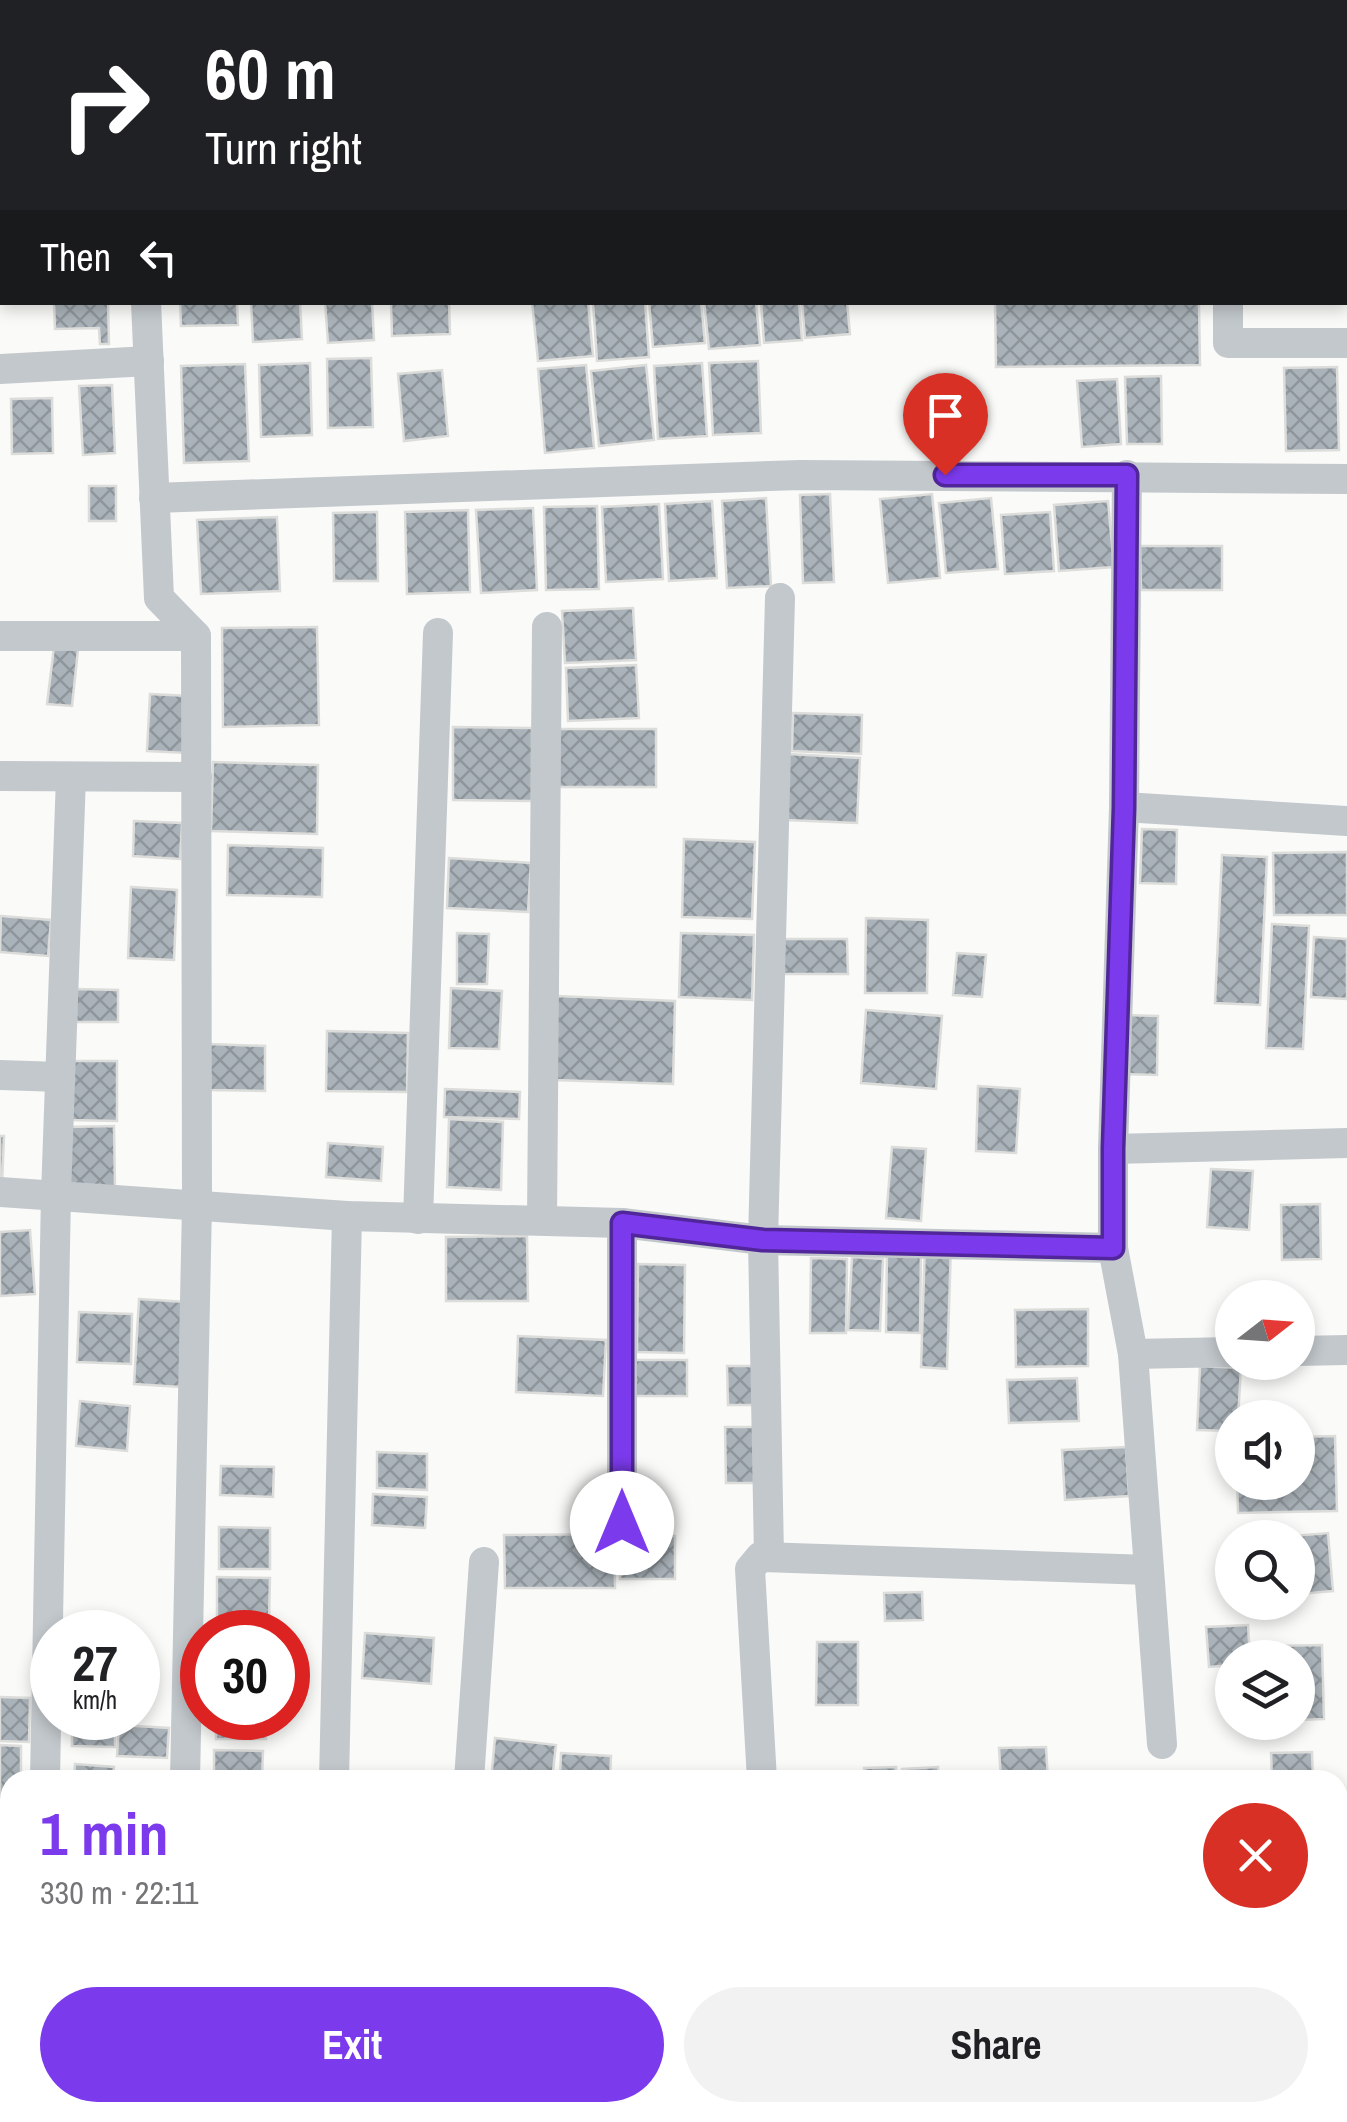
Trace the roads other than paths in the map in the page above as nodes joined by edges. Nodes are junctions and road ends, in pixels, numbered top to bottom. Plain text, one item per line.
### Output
1 (146, 305) edge
2 (1228, 305) edge
3 (1347, 343) edge
4 (149, 361) junction
5 (0, 369) edge
6 (1127, 475) junction
7 (1347, 480) edge
8 (154, 498) junction
9 (780, 598) dead end
10 (546, 627) dead end
11 (438, 633) dead end
12 (0, 636) edge
13 (196, 636) junction
14 (0, 776) edge
15 (71, 777) junction
16 (197, 778) junction
17 (1124, 808) junction
18 (1347, 821) edge
19 (0, 1075) edge
20 (60, 1078) junction
21 (1347, 1143) edge
22 (1113, 1148) junction
23 (0, 1192) edge
24 (56, 1194) junction
25 (197, 1205) junction
26 (347, 1216) junction
27 (418, 1219) junction
28 (542, 1220) junction
29 (622, 1223) junction
30 (763, 1240) junction
31 (1113, 1248) junction
32 (1347, 1350) edge
33 (1315, 1351) edge
34 (1215, 1352) edge
35 (1133, 1354) junction
36 (622, 1523) dead end
37 (769, 1556) junction
38 (484, 1562) dead end
39 (1149, 1570) junction
40 (1162, 1744) dead end
41 (45, 1770) edge
42 (184, 1770) edge
43 (334, 1770) edge
44 (470, 1770) edge
45 (761, 1770) edge

1 - 4 street
2 - 3 street
4 - 5 street
4 - 8 street
6 - 7 street
6 - 8 street
6 - 17 street
8 - 13 street
9 - 30 street
10 - 28 street
11 - 27 street
12 - 13 street
13 - 16 street
14 - 15 street
15 - 16 street
15 - 20 street
16 - 25 street
17 - 18 street
17 - 22 street
19 - 20 street
20 - 24 street
21 - 22 street
22 - 31 street
23 - 24 street
24 - 25 street
24 - 41 street
25 - 26 street
25 - 42 street
26 - 27 street
26 - 43 street
27 - 28 street
28 - 29 street
29 - 30 street
29 - 36 street
30 - 31 street
30 - 37 street
31 - 35 street
32 - 33 street
34 - 35 street
35 - 39 street
37 - 39 street
37 - 45 street
38 - 44 street
39 - 40 street

